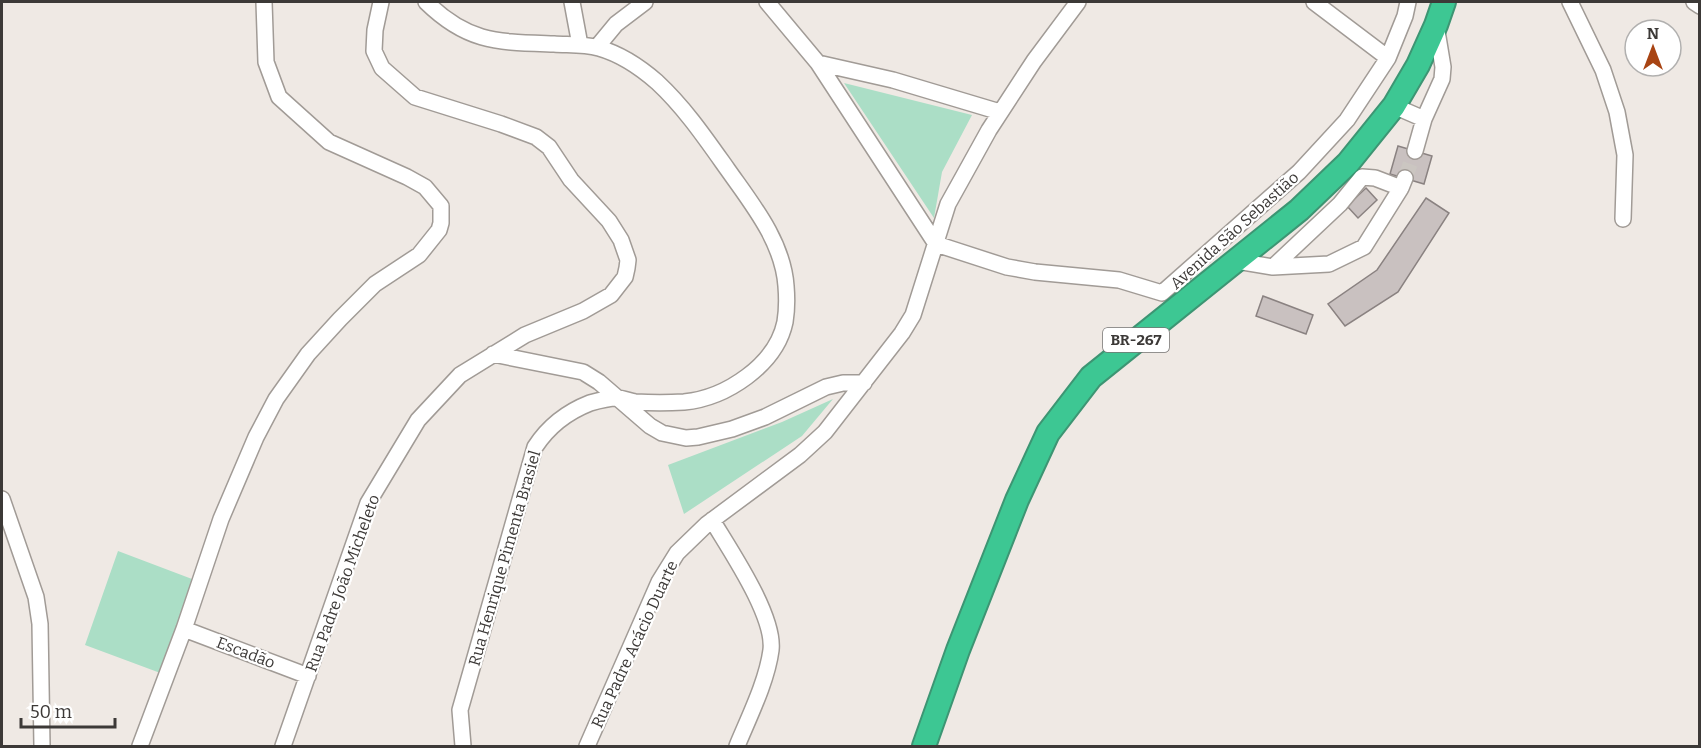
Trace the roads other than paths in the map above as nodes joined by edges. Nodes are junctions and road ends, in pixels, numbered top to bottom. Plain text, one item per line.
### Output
1 (264, 2) edge
2 (381, 2) edge
3 (426, 2) edge
4 (572, 2) edge
5 (645, 2) edge
6 (767, 2) edge
7 (1078, 2) edge
8 (1314, 2) edge
9 (1408, 2) edge
10 (1444, 2) edge
11 (1570, 2) edge
12 (1694, 2) edge
13 (1700, 6) edge
14 (1436, 25) junction
15 (580, 45) junction
16 (597, 47) junction
17 (1388, 58) junction
18 (818, 63) junction
19 (1394, 106) junction
20 (1000, 112) junction
21 (1424, 119) junction
22 (1415, 151) tunnel mouth
23 (1355, 170) junction
24 (1299, 210) junction
25 (1623, 219) dead end
26 (1316, 226) junction
27 (936, 244) junction
28 (1237, 261) junction
29 (1273, 267) junction
30 (1170, 300) junction
31 (494, 354) junction
32 (864, 383) junction
33 (617, 398) junction
34 (2, 499) edge
35 (712, 520) junction
36 (184, 629) junction
37 (308, 676) junction
38 (42, 747) edge
39 (140, 747) edge
40 (283, 747) edge
41 (463, 747) edge
42 (587, 747) edge
43 (737, 747) edge
44 (924, 747) edge

1 - 36 street
2 - 31 street, Rua Padre João Micheleto
3 - 15 street, Rua Henrique Pimenta Brasiel
4 - 15 street
5 - 16 street
6 - 18 street
7 - 20 street, Rua Padre Acácio Duarte
8 - 17 street
9 - 17 street, Avenida São Sebastião
10 - 14 highway, BR-267
11 - 25 street
12 - 13 street
14 - 19 highway, BR-267
14 - 21 street
15 - 16 street, Rua Henrique Pimenta Brasiel
16 - 33 street, Rua Henrique Pimenta Brasiel
17 - 30 street, Avenida São Sebastião
18 - 20 street
18 - 27 street
19 - 21 street
19 - 23 highway, BR-267
20 - 27 street, Rua Padre Acácio Duarte
21 - 22 street
23 - 24 highway, BR-267
23 - 26 street
23 - 29 street
24 - 26 street
24 - 28 highway, BR-267
26 - 29 street
27 - 30 street, Avenida São Sebastião
27 - 32 street, Rua Padre Acácio Duarte
28 - 29 street
28 - 30 highway, BR-267
30 - 44 highway, BR-267
31 - 33 street
31 - 37 street, Rua Padre João Micheleto
32 - 33 street
32 - 35 street, Rua Padre Acácio Duarte
33 - 41 street, Rua Henrique Pimenta Brasiel
34 - 38 street
35 - 42 street, Rua Padre Acácio Duarte
35 - 43 street
36 - 37 street, Escadão
36 - 39 street
37 - 40 street, Rua Padre João Micheleto

